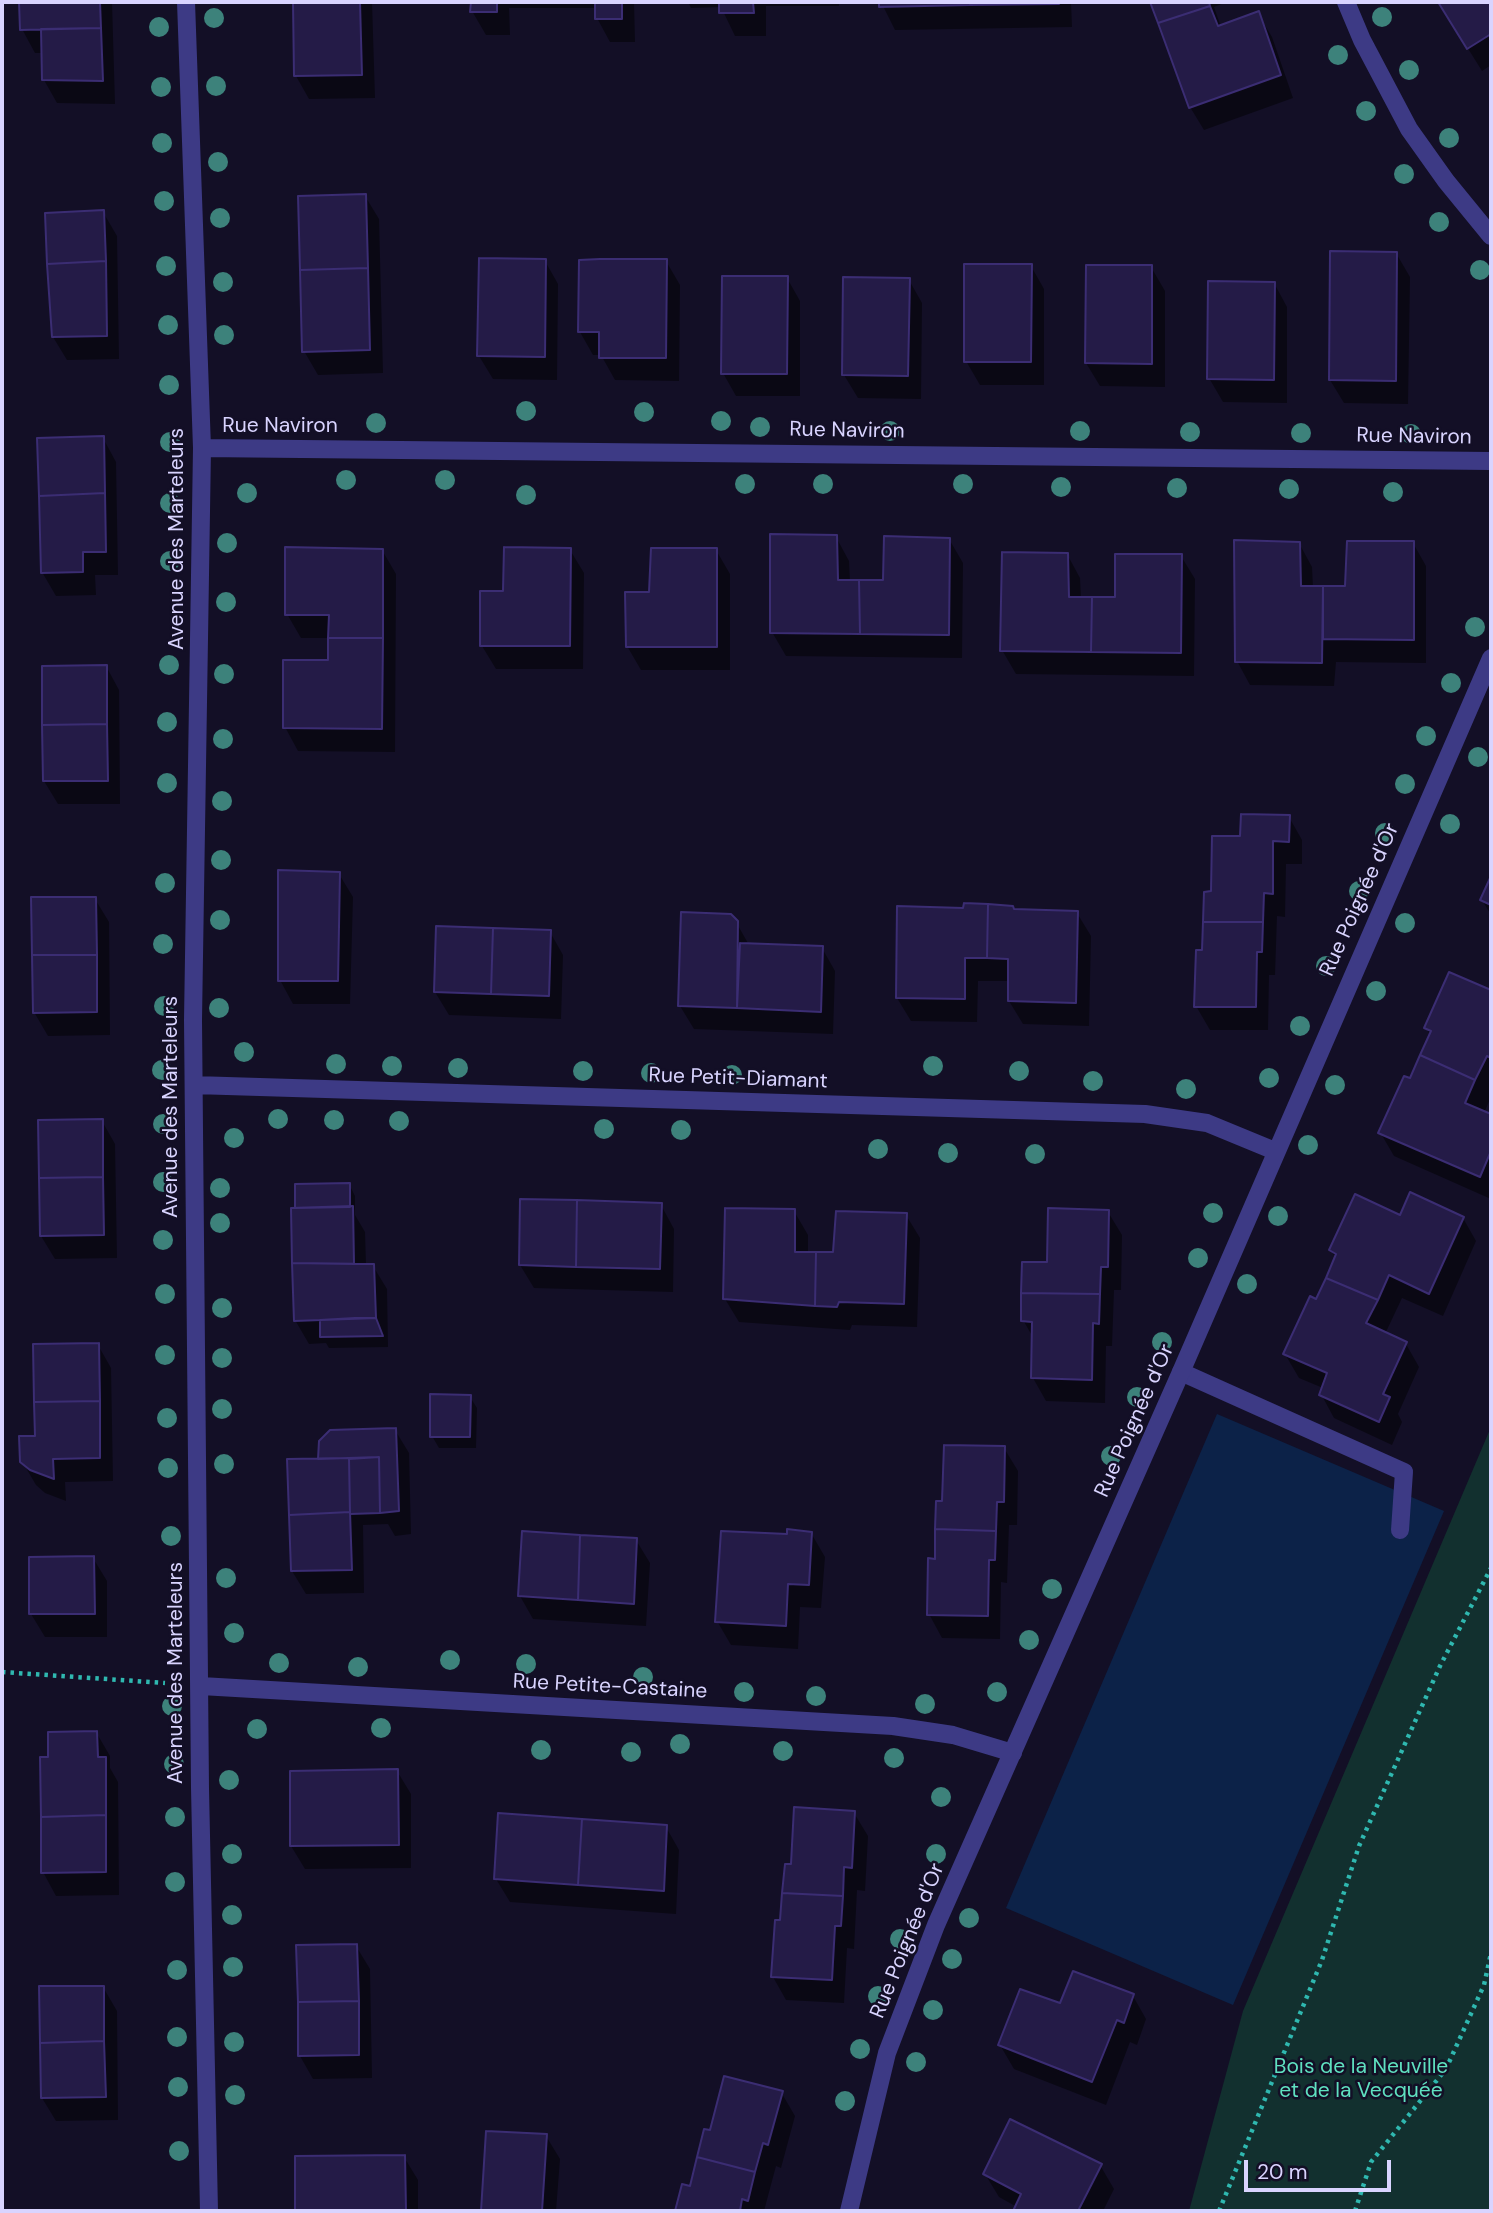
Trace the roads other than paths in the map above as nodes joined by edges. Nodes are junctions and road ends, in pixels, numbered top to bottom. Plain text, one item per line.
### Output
1 (186, 2) edge
2 (1346, 2) edge
3 (1491, 236) edge
4 (202, 448) junction
5 (1491, 461) edge
6 (1491, 658) edge
7 (194, 1085) junction
8 (1275, 1151) junction
9 (1181, 1372) junction
10 (1400, 1530) dead end
11 (201, 1686) junction
12 (1013, 1754) junction
13 (209, 2211) edge
14 (849, 2211) edge

1 - 4 street, Avenue des Marteleurs
2 - 3 street
4 - 5 street, Rue Naviron
4 - 7 street, Avenue des Marteleurs
6 - 8 street, Rue Poignée d'Or
7 - 8 street, Rue Petit-Diamant
7 - 11 street, Avenue des Marteleurs
8 - 9 street, Rue Poignée d'Or
9 - 10 street
9 - 12 street, Rue Poignée d'Or
11 - 12 street, Rue Petite-Castaine
11 - 13 street, Avenue des Marteleurs
12 - 14 street, Rue Poignée d'Or

